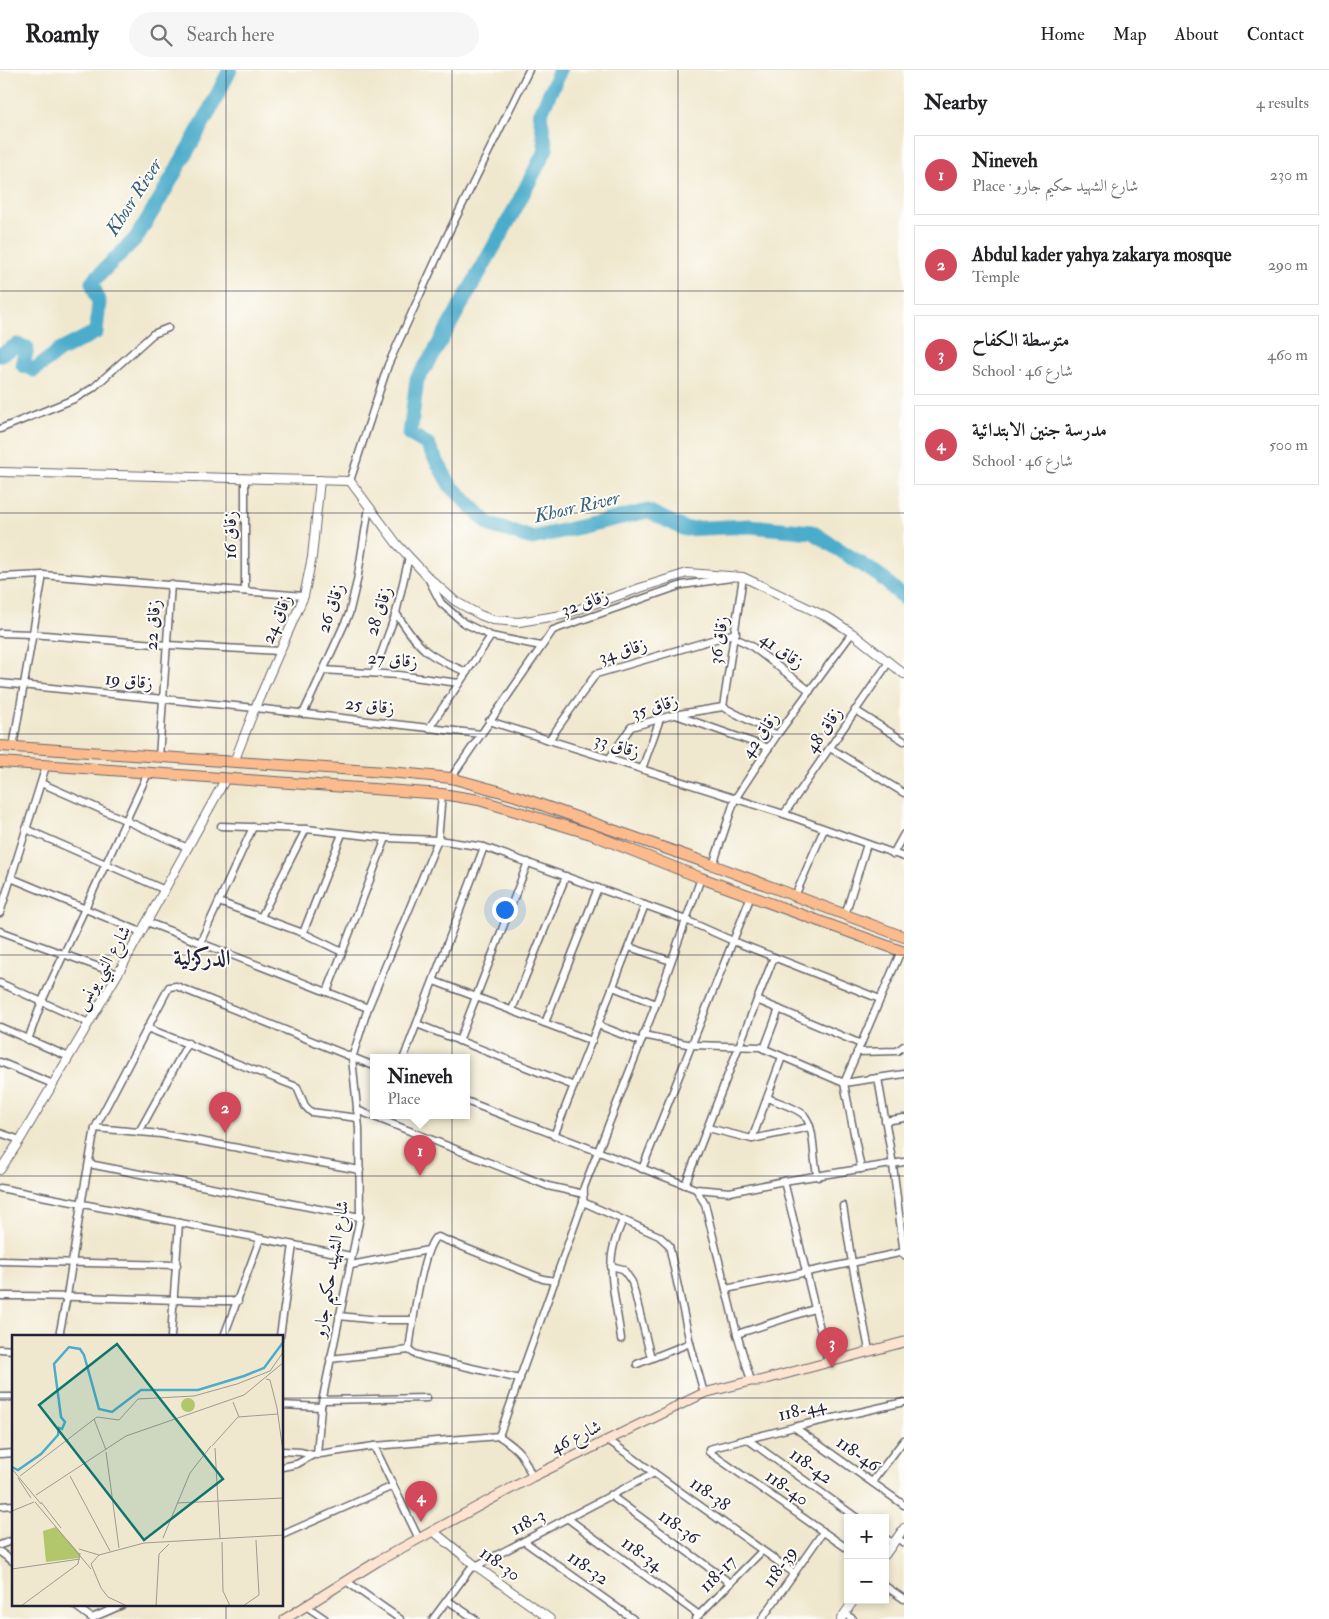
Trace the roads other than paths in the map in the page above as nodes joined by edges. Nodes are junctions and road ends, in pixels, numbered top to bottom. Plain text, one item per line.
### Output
1 (530, 70) edge
2 (168, 328) dead end
3 (0, 429) edge
4 (0, 472) edge
5 (244, 478) junction
6 (320, 480) junction
7 (350, 481) junction
8 (369, 507) junction
9 (409, 557) junction
10 (43, 575) junction
11 (0, 577) edge
12 (428, 577) junction
13 (743, 577) junction
14 (171, 584) junction
15 (245, 591) junction
16 (304, 596) junction
17 (396, 613) junction
18 (562, 615) junction
19 (553, 630) junction
20 (0, 633) edge
21 (852, 633) junction
22 (32, 634) junction
23 (491, 636) junction
24 (735, 636) junction
25 (167, 645) junction
26 (541, 646) junction
27 (280, 651) junction
28 (889, 662) junction
29 (323, 670) junction
30 (467, 672) junction
31 (374, 673) junction
32 (904, 674) edge
33 (0, 683) edge
34 (460, 683) junction
35 (23, 685) junction
36 (810, 691) junction
37 (163, 699) junction
38 (723, 707) junction
39 (255, 708) junction
40 (856, 710) junction
41 (303, 714) junction
42 (674, 715) junction
43 (660, 719) junction
44 (489, 721) junction
45 (429, 728) junction
46 (480, 734) junction
47 (777, 736) junction
48 (549, 740) junction
49 (904, 741) edge
50 (0, 746) edge
51 (13, 747) junction
52 (769, 748) junction
53 (830, 748) junction
54 (160, 757) junction
55 (609, 759) junction
56 (0, 762) edge
57 (234, 762) junction
58 (46, 766) junction
59 (642, 769) junction
60 (148, 773) junction
61 (226, 778) junction
62 (451, 778) junction
63 (41, 783) junction
64 (904, 793) edge
65 (442, 794) junction
66 (735, 799) junction
67 (784, 814) junction
68 (126, 820) junction
69 (221, 826) dead end
70 (253, 827) junction
71 (26, 829) junction
72 (306, 829) junction
73 (824, 829) junction
74 (342, 834) junction
75 (904, 834) edge
76 (386, 838) junction
77 (438, 840) junction
78 (867, 844) junction
79 (484, 847) junction
80 (188, 848) junction
81 (893, 854) junction
82 (904, 857) edge
83 (528, 862) junction
84 (105, 865) junction
85 (713, 865) junction
86 (566, 876) junction
87 (11, 878) junction
88 (701, 878) junction
89 (598, 888) junction
90 (165, 890) junction
91 (751, 896) junction
92 (796, 896) junction
93 (219, 902) junction
94 (645, 905) junction
95 (85, 909) junction
96 (0, 913) edge
97 (845, 915) junction
98 (261, 917) junction
99 (686, 920) junction
100 (147, 922) junction
101 (0, 931) edge
102 (141, 932) junction
103 (303, 933) junction
104 (902, 933) edge
105 (733, 941) junction
106 (200, 942) junction
107 (629, 947) junction
108 (342, 952) junction
109 (903, 952) edge
110 (63, 955) junction
111 (774, 957) junction
112 (671, 961) junction
113 (118, 974) junction
114 (434, 981) junction
115 (0, 983) edge
116 (613, 987) junction
117 (327, 992) junction
118 (476, 996) junction
119 (757, 1000) junction
120 (880, 1000) junction
121 (42, 1001) junction
122 (656, 1004) junction
123 (368, 1008) junction
124 (779, 1009) junction
125 (512, 1010) junction
126 (89, 1023) junction
127 (545, 1023) junction
128 (417, 1024) junction
129 (598, 1025) junction
130 (0, 1028) edge
131 (147, 1028) junction
132 (643, 1035) junction
133 (28, 1040) junction
134 (459, 1041) junction
135 (592, 1041) junction
136 (641, 1042) junction
137 (188, 1043) junction
138 (692, 1044) junction
139 (861, 1044) junction
140 (904, 1046) edge
141 (739, 1047) junction
142 (764, 1049) junction
143 (857, 1052) junction
144 (405, 1054) edge
145 (69, 1057) junction
146 (782, 1057) junction
147 (352, 1058) junction
148 (0, 1062) edge
149 (370, 1065) edge
150 (904, 1074) edge
151 (878, 1078) junction
152 (844, 1083) junction
153 (53, 1084) junction
154 (574, 1086) junction
155 (768, 1098) junction
156 (470, 1104) edge
157 (357, 1110) junction
158 (370, 1115) edge
159 (358, 1118) junction
160 (904, 1118) edge
161 (380, 1119) edge
162 (885, 1121) junction
163 (810, 1127) junction
164 (96, 1128) junction
165 (708, 1128) junction
166 (139, 1132) junction
167 (0, 1133) edge
168 (554, 1136) junction
169 (752, 1139) junction
170 (20, 1140) junction
171 (597, 1152) junction
172 (904, 1162) edge
173 (89, 1164) junction
174 (893, 1165) junction
175 (642, 1169) junction
176 (861, 1169) junction
177 (0, 1170) edge
178 (360, 1170) junction
179 (818, 1177) junction
180 (784, 1181) junction
181 (685, 1185) junction
182 (0, 1188) edge
183 (696, 1190) junction
184 (584, 1194) junction
185 (583, 1202) junction
186 (81, 1205) junction
187 (844, 1206) dead end
188 (901, 1209) edge
189 (360, 1217) junction
190 (623, 1220) junction
191 (179, 1224) junction
192 (260, 1239) junction
193 (293, 1245) junction
194 (428, 1250) junction
195 (904, 1253) edge
196 (351, 1256) junction
197 (0, 1261) edge
198 (72, 1263) junction
199 (852, 1263) junction
200 (177, 1264) junction
201 (351, 1265) junction
202 (611, 1266) junction
203 (805, 1272) junction
204 (556, 1281) junction
205 (726, 1289) junction
206 (0, 1296) edge
207 (67, 1296) junction
208 (174, 1301) junction
209 (238, 1301) junction
210 (814, 1309) junction
211 (339, 1316) junction
212 (413, 1320) junction
213 (737, 1334) junction
214 (59, 1335) edge
215 (171, 1335) edge
216 (224, 1335) edge
217 (280, 1335) edge
218 (621, 1339) dead end
219 (904, 1342) edge
220 (690, 1343) junction
221 (410, 1350) junction
222 (869, 1350) junction
223 (651, 1358) junction
224 (330, 1359) junction
225 (828, 1362) junction
226 (637, 1364) dead end
227 (520, 1379) junction
228 (751, 1380) junction
229 (704, 1393) junction
230 (427, 1398) dead end
231 (323, 1400) junction
232 (904, 1402) edge
233 (284, 1405) edge
234 (321, 1407) junction
235 (794, 1427) junction
236 (500, 1436) junction
237 (747, 1439) junction
238 (608, 1440) junction
239 (904, 1440) edge
240 (374, 1446) junction
241 (284, 1451) edge
242 (709, 1452) joint
243 (315, 1455) junction
244 (284, 1467) edge
245 (654, 1473) junction
246 (532, 1477) junction
247 (872, 1482) junction
248 (393, 1486) junction
249 (610, 1495) junction
250 (904, 1505) edge
251 (851, 1514) edge
252 (567, 1518) junction
253 (904, 1528) edge
254 (433, 1531) junction
255 (824, 1532) junction
256 (284, 1534) edge
257 (419, 1539) junction
258 (889, 1539) edge
259 (12, 1541) edge
260 (895, 1541) junction
261 (525, 1542) junction
262 (904, 1543) edge
263 (0, 1545) edge
264 (844, 1546) edge
265 (889, 1549) edge
266 (762, 1551) junction
267 (0, 1552) edge
268 (12, 1561) edge
269 (476, 1566) junction
270 (794, 1573) junction
271 (346, 1581) junction
272 (730, 1583) junction
273 (889, 1589) edge
274 (904, 1599) edge
275 (447, 1600) junction
276 (851, 1604) edge
277 (75, 1606) edge
278 (120, 1606) edge
279 (306, 1606) junction
280 (843, 1616) edge
281 (697, 1617) edge
282 (93, 1619) edge
283 (285, 1619) edge
284 (325, 1619) edge
285 (400, 1619) edge
286 (433, 1619) edge
287 (474, 1619) edge
288 (550, 1619) edge
289 (633, 1619) edge
290 (762, 1619) edge
291 (853, 1619) edge

1 - 7 street
2 - 3 street
4 - 5 street
5 - 6 street
5 - 15 street, زقاق 16
6 - 7 street
6 - 16 street, زقاق 24
7 - 8 street
8 - 9 street
8 - 29 street, زقاق 26
9 - 12 street
9 - 17 street, زقاق 28
10 - 11 street
10 - 14 street
10 - 22 street
12 - 18 street
12 - 23 street
13 - 18 street
13 - 19 street, زقاق 32
13 - 21 street
13 - 24 street, زقاق 36
14 - 15 street
14 - 25 street, زقاق 22
15 - 16 street
16 - 27 street, زقاق 24
17 - 30 street
17 - 31 street, زقاق 28
18 - 19 street
19 - 26 street, زقاق 32
20 - 22 street
21 - 28 street
21 - 36 street, زقاق 42
22 - 25 street
22 - 35 street
23 - 26 street
23 - 30 street
24 - 36 street, زقاق 41
24 - 38 street, زقاق 36
24 - 48 street, زقاق 34
25 - 27 street
25 - 37 street, زقاق 22
26 - 44 street, زقاق 32
27 - 39 street, زقاق 24
28 - 32 street
28 - 40 street, زقاق 48
29 - 31 street, زقاق 27
29 - 41 street, زقاق 26
30 - 34 street
31 - 34 street, زقاق 27
33 - 35 street, زقاق 19
34 - 45 street
35 - 37 street, زقاق 19
35 - 51 street
36 - 47 street, زقاق 42
37 - 39 street, زقاق 19
37 - 54 street, زقاق 22
38 - 42 street, زقاق 35
38 - 47 street
39 - 41 street, زقاق 25
39 - 57 street, زقاق 24
40 - 49 street
40 - 53 street, زقاق 48
41 - 45 street, زقاق 25
42 - 43 street, زقاق 35
42 - 52 street
43 - 55 street, زقاق 35
43 - 59 street
44 - 46 street, زقاق 32
44 - 48 street, زقاق 33
45 - 46 street, زقاق 25
46 - 62 street, زقاق 32
47 - 52 street, زقاق 42
48 - 55 street, زقاق 33
50 - 51 main road
51 - 54 main road
52 - 66 street, زقاق 42
53 - 64 street
53 - 67 street, زقاق 48
54 - 57 main road
55 - 59 street, زقاق 33
56 - 58 main road
57 - 62 main road
58 - 60 main road
58 - 63 street
59 - 66 street, زقاق 33
60 - 61 main road
60 - 68 street
61 - 65 main road
61 - 80 street, شارع النبي يونس
62 - 85 main road
63 - 68 street
63 - 71 street
65 - 77 street
65 - 88 main road
66 - 67 street, زقاق 33
66 - 85 street, زقاق 42
67 - 73 street, زقاق 33
68 - 80 street
68 - 84 street
69 - 70 street
70 - 72 street
70 - 93 street
71 - 84 street
71 - 87 street
72 - 74 street
72 - 98 street
73 - 78 street, زقاق 33
73 - 92 street
74 - 76 street
74 - 103 street
75 - 81 street
76 - 77 street
76 - 108 street
77 - 79 street
77 - 123 street
78 - 81 street, زقاق 33
78 - 97 street
79 - 83 street
79 - 114 street
80 - 90 street, شارع النبي يونس
81 - 82 street, زقاق 33
83 - 86 street
83 - 118 street
84 - 90 street
84 - 95 street
85 - 92 main road
86 - 89 street
86 - 125 street
87 - 95 street
87 - 96 street
88 - 91 main road
88 - 99 street
89 - 94 street
89 - 127 street
90 - 100 street, شارع النبي يونس
91 - 105 street
91 - 109 main road
92 - 97 main road
93 - 98 street
93 - 106 street
94 - 99 street
94 - 107 street
95 - 102 street
95 - 110 street
97 - 104 main road
98 - 103 street
99 - 105 street
99 - 112 street
100 - 102 street, شارع النبي يونس
100 - 106 street
101 - 110 street
102 - 113 street, شارع النبي يونس
103 - 108 street
105 - 111 street
105 - 138 street
106 - 117 street
107 - 112 street
107 - 116 street
108 - 117 street
109 - 120 street
110 - 113 street
110 - 121 street
111 - 119 street
111 - 120 street
112 - 122 street
113 - 126 street, شارع النبي يونس
114 - 118 street
114 - 128 street
115 - 121 street
116 - 122 street
116 - 129 street
117 - 123 street
118 - 125 street
118 - 134 street
119 - 124 street
119 - 141 street
120 - 139 street
121 - 126 street
121 - 133 street
122 - 132 street
123 - 147 street
124 - 139 street
124 - 142 street
125 - 127 street
126 - 145 street, شارع النبي يونس
127 - 135 street
128 - 134 street
128 - 144 street
129 - 135 street
129 - 136 street
130 - 133 street
131 - 137 street
131 - 147 street
131 - 164 street
132 - 136 street
132 - 138 street
133 - 145 street
134 - 154 street
135 - 154 street
136 - 171 street
137 - 159 street
137 - 166 street
138 - 141 street
138 - 175 street
139 - 143 street
140 - 143 street
141 - 142 street
141 - 165 street
142 - 146 street
143 - 152 street
145 - 153 street, شارع النبي يونس
146 - 152 street
146 - 155 street
147 - 149 street
147 - 157 street, شارع الشهيد حكيم جارو
148 - 153 street
150 - 151 street
151 - 152 street
151 - 162 street
152 - 176 street
153 - 170 street, شارع النبي يونس
154 - 168 street
155 - 163 street
155 - 169 street
156 - 168 street
157 - 158 street
157 - 159 street, شارع الشهيد حكيم جارو
159 - 178 street, شارع الشهيد حكيم جارو
160 - 162 street
161 - 184 street
162 - 174 street
163 - 169 street
163 - 179 street
164 - 166 street
164 - 173 street
165 - 169 street
165 - 181 street
166 - 178 street
167 - 170 street
168 - 171 street
170 - 177 street, شارع النبي يونس
171 - 175 street
171 - 184 street
172 - 174 street
173 - 186 street
173 - 189 street
174 - 176 street
174 - 188 street
175 - 181 street
176 - 179 street
178 - 189 street, شارع الشهيد حكيم جارو
179 - 180 street
180 - 183 street
180 - 203 street
181 - 183 street
182 - 186 street
183 - 205 street
184 - 185 street
185 - 190 street
185 - 204 street
186 - 191 street
186 - 198 street
187 - 199 street
188 - 195 street
189 - 196 street, شارع الشهيد حكيم جارو
190 - 202 street
190 - 220 street
191 - 192 street
191 - 200 street
192 - 193 street
192 - 209 street
193 - 196 street
193 - 217 street
194 - 201 street
194 - 204 street
194 - 212 street
195 - 199 street
196 - 201 street, شارع الشهيد حكيم جارو
197 - 198 street
198 - 200 street
198 - 207 street
199 - 203 street
199 - 222 street
200 - 208 street
201 - 211 street, شارع الشهيد حكيم جارو
202 - 218 street
202 - 223 street
203 - 205 street
203 - 210 street
204 - 227 street
205 - 213 street
206 - 207 street
207 - 208 street
207 - 214 street
208 - 209 street
208 - 215 street
209 - 216 street
210 - 213 street
210 - 225 street
211 - 212 street
211 - 224 street, شارع الشهيد حكيم جارو
212 - 221 street
213 - 228 street
219 - 222 main road, شارع 46
220 - 223 street
220 - 229 street
221 - 224 street
221 - 227 street
222 - 225 main road, شارع 46
223 - 226 street
224 - 231 street, شارع الشهيد حكيم جارو
225 - 228 main road, شارع 46
227 - 236 street
228 - 229 main road, شارع 46
229 - 238 main road, شارع 46
230 - 231 street
231 - 234 street, شارع الشهيد حكيم جارو
232 - 235 street, 118-44
233 - 234 street
234 - 243 street, شارع الشهيد حكيم جارو
235 - 237 street, 118-44
235 - 247 street, 118-46
236 - 240 street
236 - 246 street
237 - 242 street, 118-44
237 - 251 street, 118-42
238 - 245 street, 118-38
238 - 246 main road, شارع 46
239 - 247 street
240 - 243 street
240 - 248 street
241 - 243 street
242 - 255 street, 118-40
243 - 244 street
245 - 249 street, 118-3
245 - 266 street, 118-38
246 - 254 main road, شارع 46
247 - 250 street, 118-46
248 - 256 street
248 - 257 street
249 - 252 street, 118-3
249 - 272 street, 118-36
252 - 261 street, 118-3
252 - 281 street, 118-34
253 - 260 street
254 - 257 main road, شارع 46
254 - 269 street, 118-30
255 - 264 street, 118-40
255 - 270 street, 118-39
257 - 271 main road, شارع 46
258 - 260 street
259 - 263 street
260 - 262 street
260 - 265 street
261 - 269 street, 118-3
261 - 289 street, 118-32
266 - 270 street, 118-38
266 - 272 street, 118-17
267 - 268 street
269 - 275 street, 118-3
269 - 288 street, 118-30
270 - 290 street, 118-39
271 - 279 main road, شارع 46
271 - 285 street
272 - 281 street, 118-17
273 - 274 street
275 - 286 street, 118-3
275 - 287 street
276 - 280 street
277 - 282 street
278 - 282 street
279 - 283 main road, شارع 46
279 - 284 street
280 - 291 street

